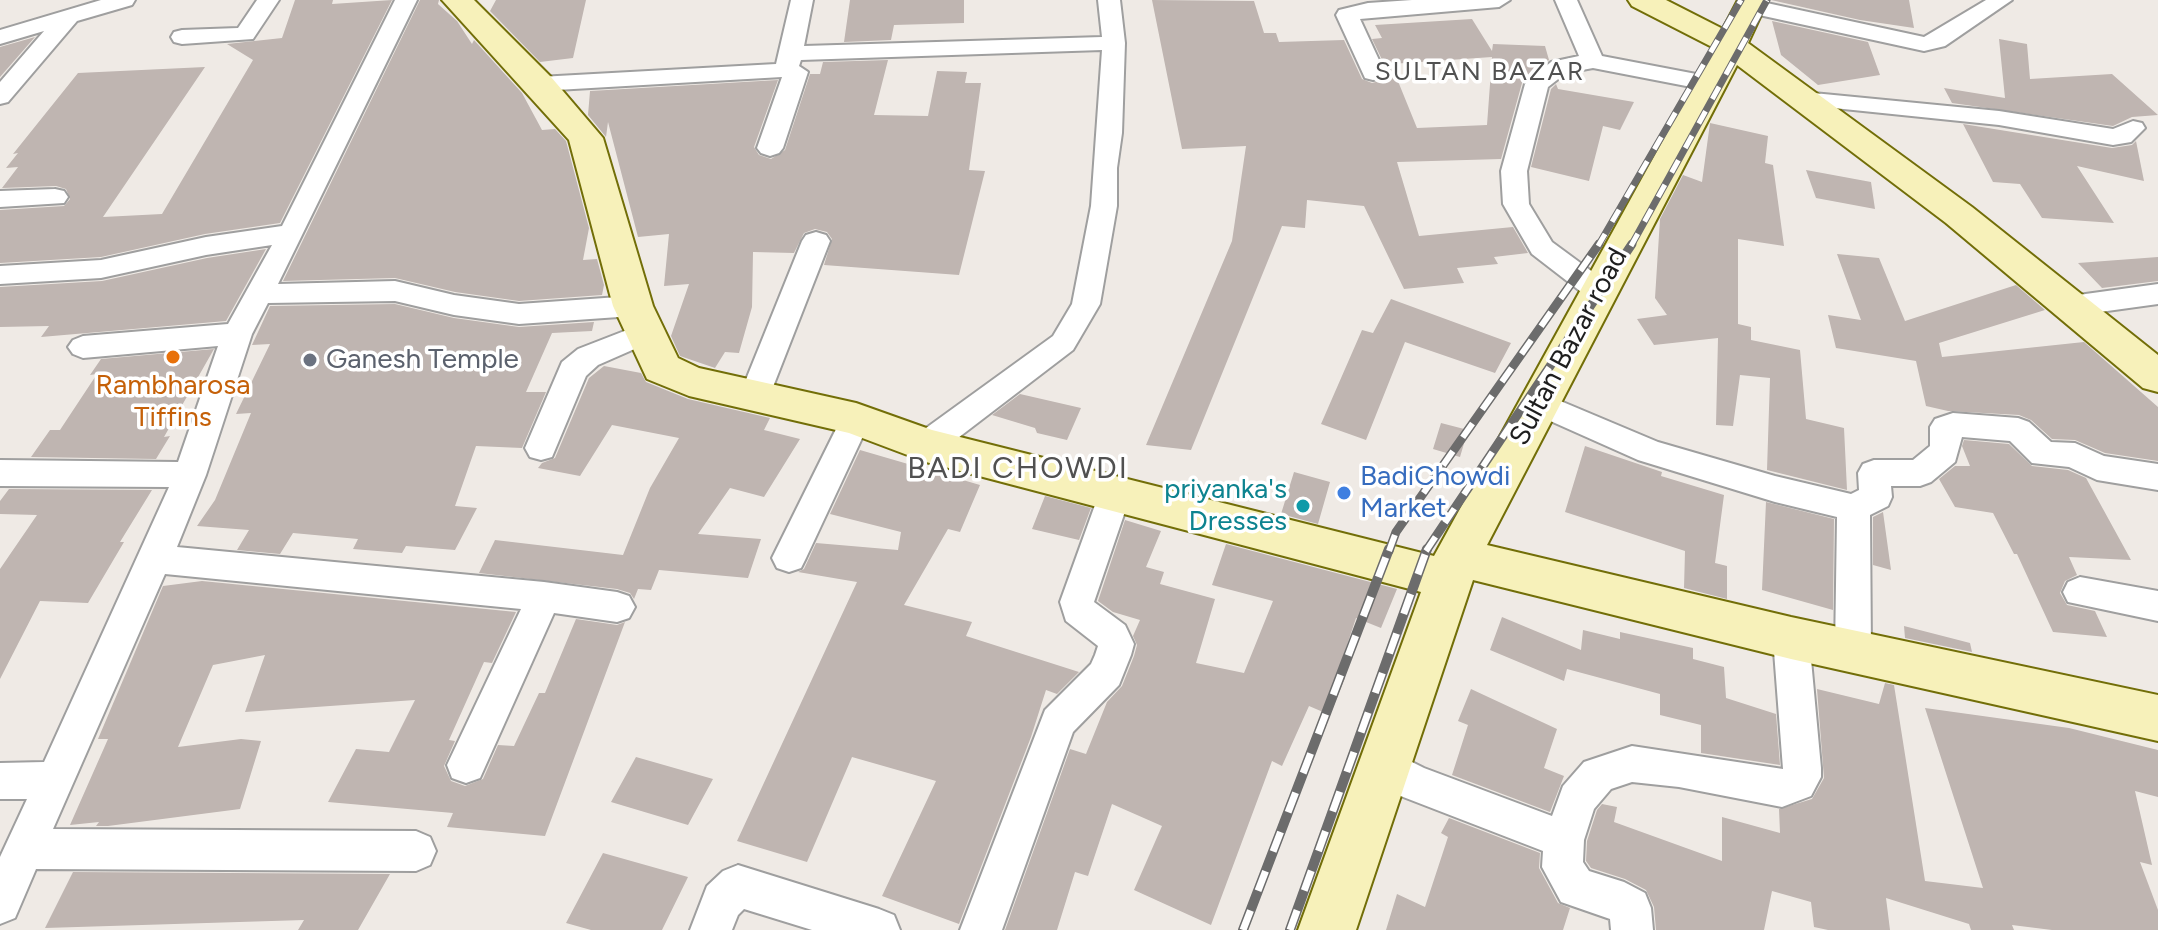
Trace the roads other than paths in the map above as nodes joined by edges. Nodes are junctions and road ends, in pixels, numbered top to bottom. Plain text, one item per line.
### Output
1 (124, 0) edge
2 (268, 0) edge
3 (406, 0) edge
4 (457, 0) edge
5 (802, 0) edge
6 (1109, 0) edge
7 (1499, 0) edge
8 (1566, 0) edge
9 (1643, 0) edge
10 (2001, 0) edge
11 (69, 9) edge
12 (1745, 17) edge
13 (0, 37) edge
14 (182, 37) dead end
15 (1114, 43) junction
16 (1593, 61) junction
17 (789, 62) junction
18 (1373, 73) dead end
19 (539, 84) junction
20 (1712, 84) junction
21 (0, 97) edge
22 (1803, 99) junction
23 (2133, 128) dead end
24 (770, 148) dead end
25 (55, 197) dead end
26 (10, 199) edge
27 (0, 222) edge
28 (292, 233) junction
29 (816, 241) dead end
30 (0, 275) edge
31 (1599, 291) junction
32 (258, 294) junction
33 (2158, 294) edge
34 (2071, 306) junction
35 (639, 320) junction
36 (237, 334) junction
37 (83, 347) dead end
38 (2158, 377) edge
39 (754, 397) junction
40 (1539, 403) junction
41 (856, 419) junction
42 (926, 445) junction
43 (541, 448) dead end
44 (0, 473) edge
45 (190, 475) junction
46 (2158, 477) edge
47 (1115, 494) junction
48 (1854, 508) junction
49 (789, 558) dead end
50 (155, 559) junction
51 (1452, 568) junction
52 (2080, 592) dead end
53 (544, 597) junction
54 (2158, 606) edge
55 (617, 607) dead end
56 (1791, 638) junction
57 (1853, 652) junction
58 (2158, 718) edge
59 (466, 765) dead end
60 (1382, 765) junction
61 (58, 780) junction
62 (0, 781) edge
63 (1564, 840) junction
64 (27, 849) junction
65 (416, 851) dead end
66 (0, 903) edge
67 (711, 930) edge
68 (879, 930) edge
69 (981, 930) edge
70 (1327, 930) edge
71 (1632, 930) edge

1 - 11 street
2 - 14 street
3 - 28 street
4 - 19 street
5 - 17 street
6 - 15 street
7 - 18 street
8 - 16 street
9 - 12 street
10 - 12 street
11 - 13 street
11 - 21 street
12 - 20 street, Sultan Bazar road
12 - 22 street
15 - 17 street
15 - 42 street
16 - 20 street
16 - 31 street
17 - 19 street
17 - 24 street
19 - 35 street
20 - 31 street, Sultan Bazar road
22 - 23 street
22 - 34 street
25 - 26 street
26 - 27 street
28 - 30 street
28 - 32 street
29 - 39 street
31 - 40 street, Sultan Bazar road
32 - 35 street
32 - 36 street
33 - 34 street
34 - 38 street
35 - 39 street
35 - 43 street
36 - 37 street
36 - 45 street
39 - 41 street
40 - 48 street
40 - 51 street, Sultan Bazar road
41 - 42 street
41 - 49 street
42 - 47 street
44 - 45 street
45 - 50 street
46 - 48 street
47 - 51 street
47 - 69 street
48 - 57 street
50 - 53 street
50 - 61 street
51 - 56 street
51 - 60 street, Sultan Bazar road
52 - 54 street
53 - 55 street
53 - 59 street
56 - 57 street
56 - 63 street
57 - 58 street
60 - 63 street
60 - 70 street, Sultan Bazar road
61 - 62 street
61 - 64 street
63 - 71 street
64 - 65 street
64 - 66 street
67 - 68 street

